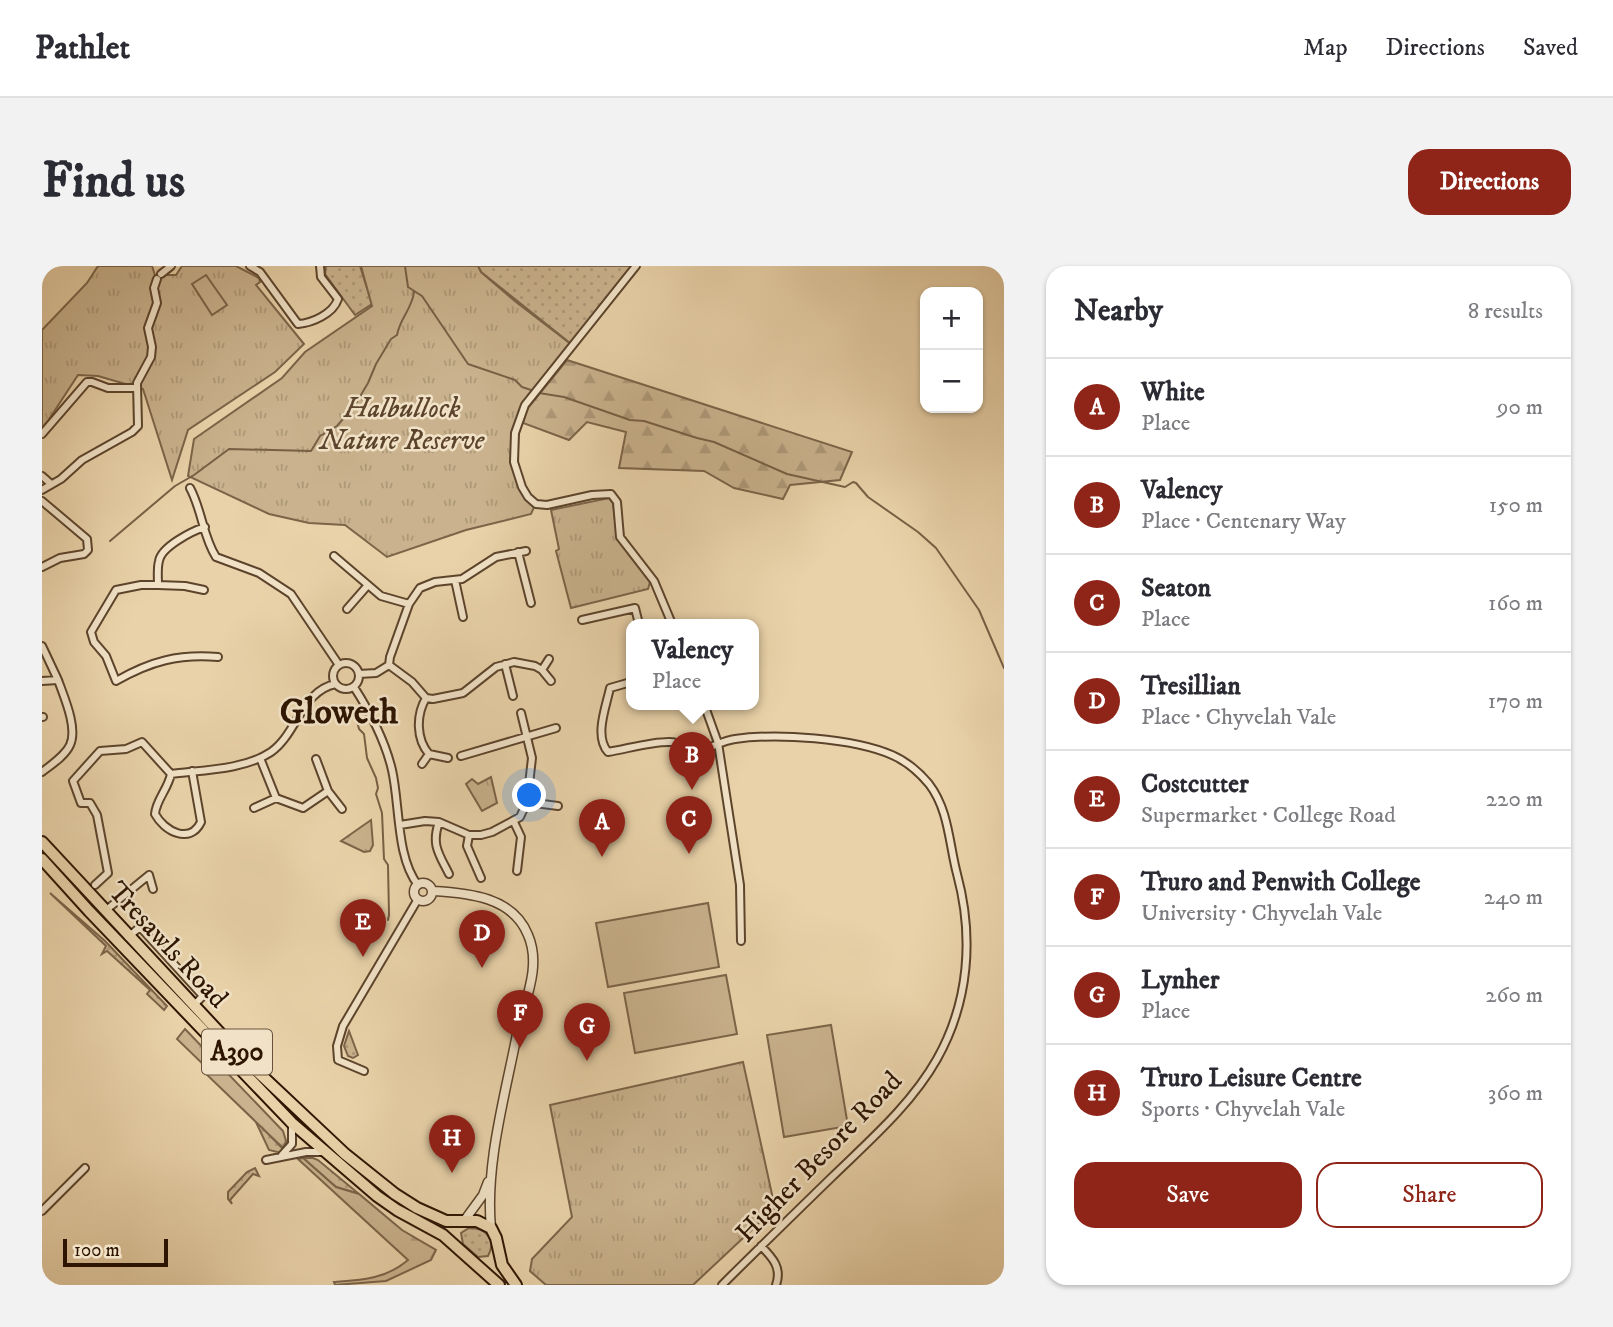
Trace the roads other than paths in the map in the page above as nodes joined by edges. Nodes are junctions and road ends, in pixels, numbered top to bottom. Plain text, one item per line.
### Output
1 (171, 266) edge
2 (252, 266) edge
3 (320, 266) edge
4 (636, 266) edge
5 (136, 388) junction
6 (42, 434) edge
7 (42, 476) edge
8 (51, 484) junction
9 (190, 488) dead end
10 (42, 490) edge
11 (42, 501) edge
12 (205, 527) junction
13 (526, 551) dead end
14 (518, 552) junction
15 (334, 556) dead end
16 (42, 567) edge
17 (455, 580) junction
18 (158, 585) junction
19 (368, 585) junction
20 (204, 590) dead end
21 (531, 603) dead end
22 (409, 604) junction
23 (347, 609) dead end
24 (463, 617) dead end
25 (638, 619) edge
26 (670, 619) edge
27 (582, 620) dead end
28 (42, 646) edge
29 (218, 657) dead end
30 (549, 659) dead end
31 (505, 664) junction
32 (339, 665) junction
33 (390, 665) junction
34 (542, 670) junction
35 (359, 674) junction
36 (58, 680) junction
37 (42, 681) edge
38 (117, 681) junction
39 (551, 681) dead end
40 (626, 683) edge
41 (108, 684) dead end
42 (336, 684) junction
43 (354, 687) junction
44 (513, 696) dead end
45 (426, 698) junction
46 (706, 710) edge
47 (521, 713) dead end
48 (556, 728) dead end
49 (528, 737) junction
50 (718, 743) junction
51 (429, 754) junction
52 (260, 758) junction
53 (448, 758) dead end
54 (316, 760) dead end
55 (422, 764) dead end
56 (466, 764) dead end
57 (192, 771) junction
58 (42, 772) edge
59 (171, 774) junction
60 (328, 791) junction
61 (276, 798) junction
62 (527, 802) junction
63 (558, 806) dead end
64 (254, 808) dead end
65 (342, 809) dead end
66 (439, 822) junction
67 (514, 822) junction
68 (401, 825) junction
69 (469, 835) junction
70 (42, 842) edge
71 (42, 859) edge
72 (146, 867) dead end
73 (517, 871) dead end
74 (108, 873) junction
75 (449, 874) dead end
76 (117, 875) dead end
77 (149, 875) junction
78 (481, 878) dead end
79 (95, 885) dead end
80 (418, 885) junction
81 (153, 889) dead end
82 (433, 891) junction
83 (418, 899) junction
84 (105, 911) junction
85 (128, 937) junction
86 (741, 941) dead end
87 (203, 996) junction
88 (209, 1003) dead end
89 (193, 1006) junction
90 (364, 1071) dead end
91 (292, 1123) junction
92 (324, 1152) junction
93 (281, 1156) junction
94 (266, 1160) dead end
95 (85, 1168) dead end
96 (490, 1176) junction
97 (42, 1211) edge
98 (464, 1221) junction
99 (491, 1228) junction
100 (496, 1242) junction
101 (455, 1244) junction
102 (761, 1246) junction
103 (476, 1263) junction
104 (499, 1285) edge
105 (516, 1285) edge
106 (722, 1285) edge
107 (776, 1285) edge

1 - 5 street
2 - 3 street
4 - 26 street
5 - 6 street
5 - 8 street
7 - 8 street
8 - 10 street
9 - 12 street
11 - 16 street
12 - 18 street
12 - 32 street
13 - 14 street
14 - 17 street
14 - 21 street
15 - 19 street
17 - 22 street
17 - 24 street
18 - 20 street
18 - 38 street
19 - 22 street
19 - 23 street
22 - 33 street
25 - 27 street
28 - 36 street
29 - 38 street
30 - 34 street
31 - 34 street
31 - 44 street
31 - 45 street
32 - 35 street
32 - 42 street
33 - 35 street
33 - 45 street
34 - 39 street
35 - 43 street
36 - 37 street
36 - 58 street
38 - 41 street
40 - 50 street, Higher Besore Road
42 - 43 street
42 - 52 street
43 - 68 street
45 - 51 street
46 - 50 street
47 - 49 street
48 - 49 street
49 - 56 street
49 - 62 street
50 - 86 street
50 - 102 street, Higher Besore Road
51 - 53 street
51 - 55 street
52 - 57 street
52 - 61 street
54 - 60 street
57 - 59 street
57 - 59 street
59 - 74 street
60 - 61 street
60 - 65 street
61 - 64 street
62 - 63 street
62 - 67 street
66 - 68 street
66 - 69 street
66 - 75 street
67 - 69 street
67 - 73 street
68 - 80 street
69 - 78 street
70 - 84 highway, Tresawls Road / A390
71 - 91 highway, Tresawls Road / A390
72 - 77 street
74 - 76 street
74 - 79 street
77 - 81 street
77 - 84 street
80 - 82 street
80 - 83 street
82 - 83 street
82 - 96 street
83 - 90 street
84 - 85 highway, Tresawls Road / A390
85 - 87 street
85 - 89 highway, Tresawls Road / A390
87 - 88 street
87 - 89 street
89 - 98 highway, Tresawls Road / A390
91 - 92 highway, Tresawls Road / A390
91 - 93 street
92 - 93 street
92 - 101 highway, Tresawls Road / A390
93 - 94 street
95 - 97 street
96 - 98 street
96 - 99 street
98 - 99 highway, A390
98 - 101 highway
99 - 100 highway
100 - 103 highway
100 - 105 highway
101 - 103 highway, A390
102 - 106 street, Higher Besore Road
102 - 107 street
103 - 104 highway, A390

